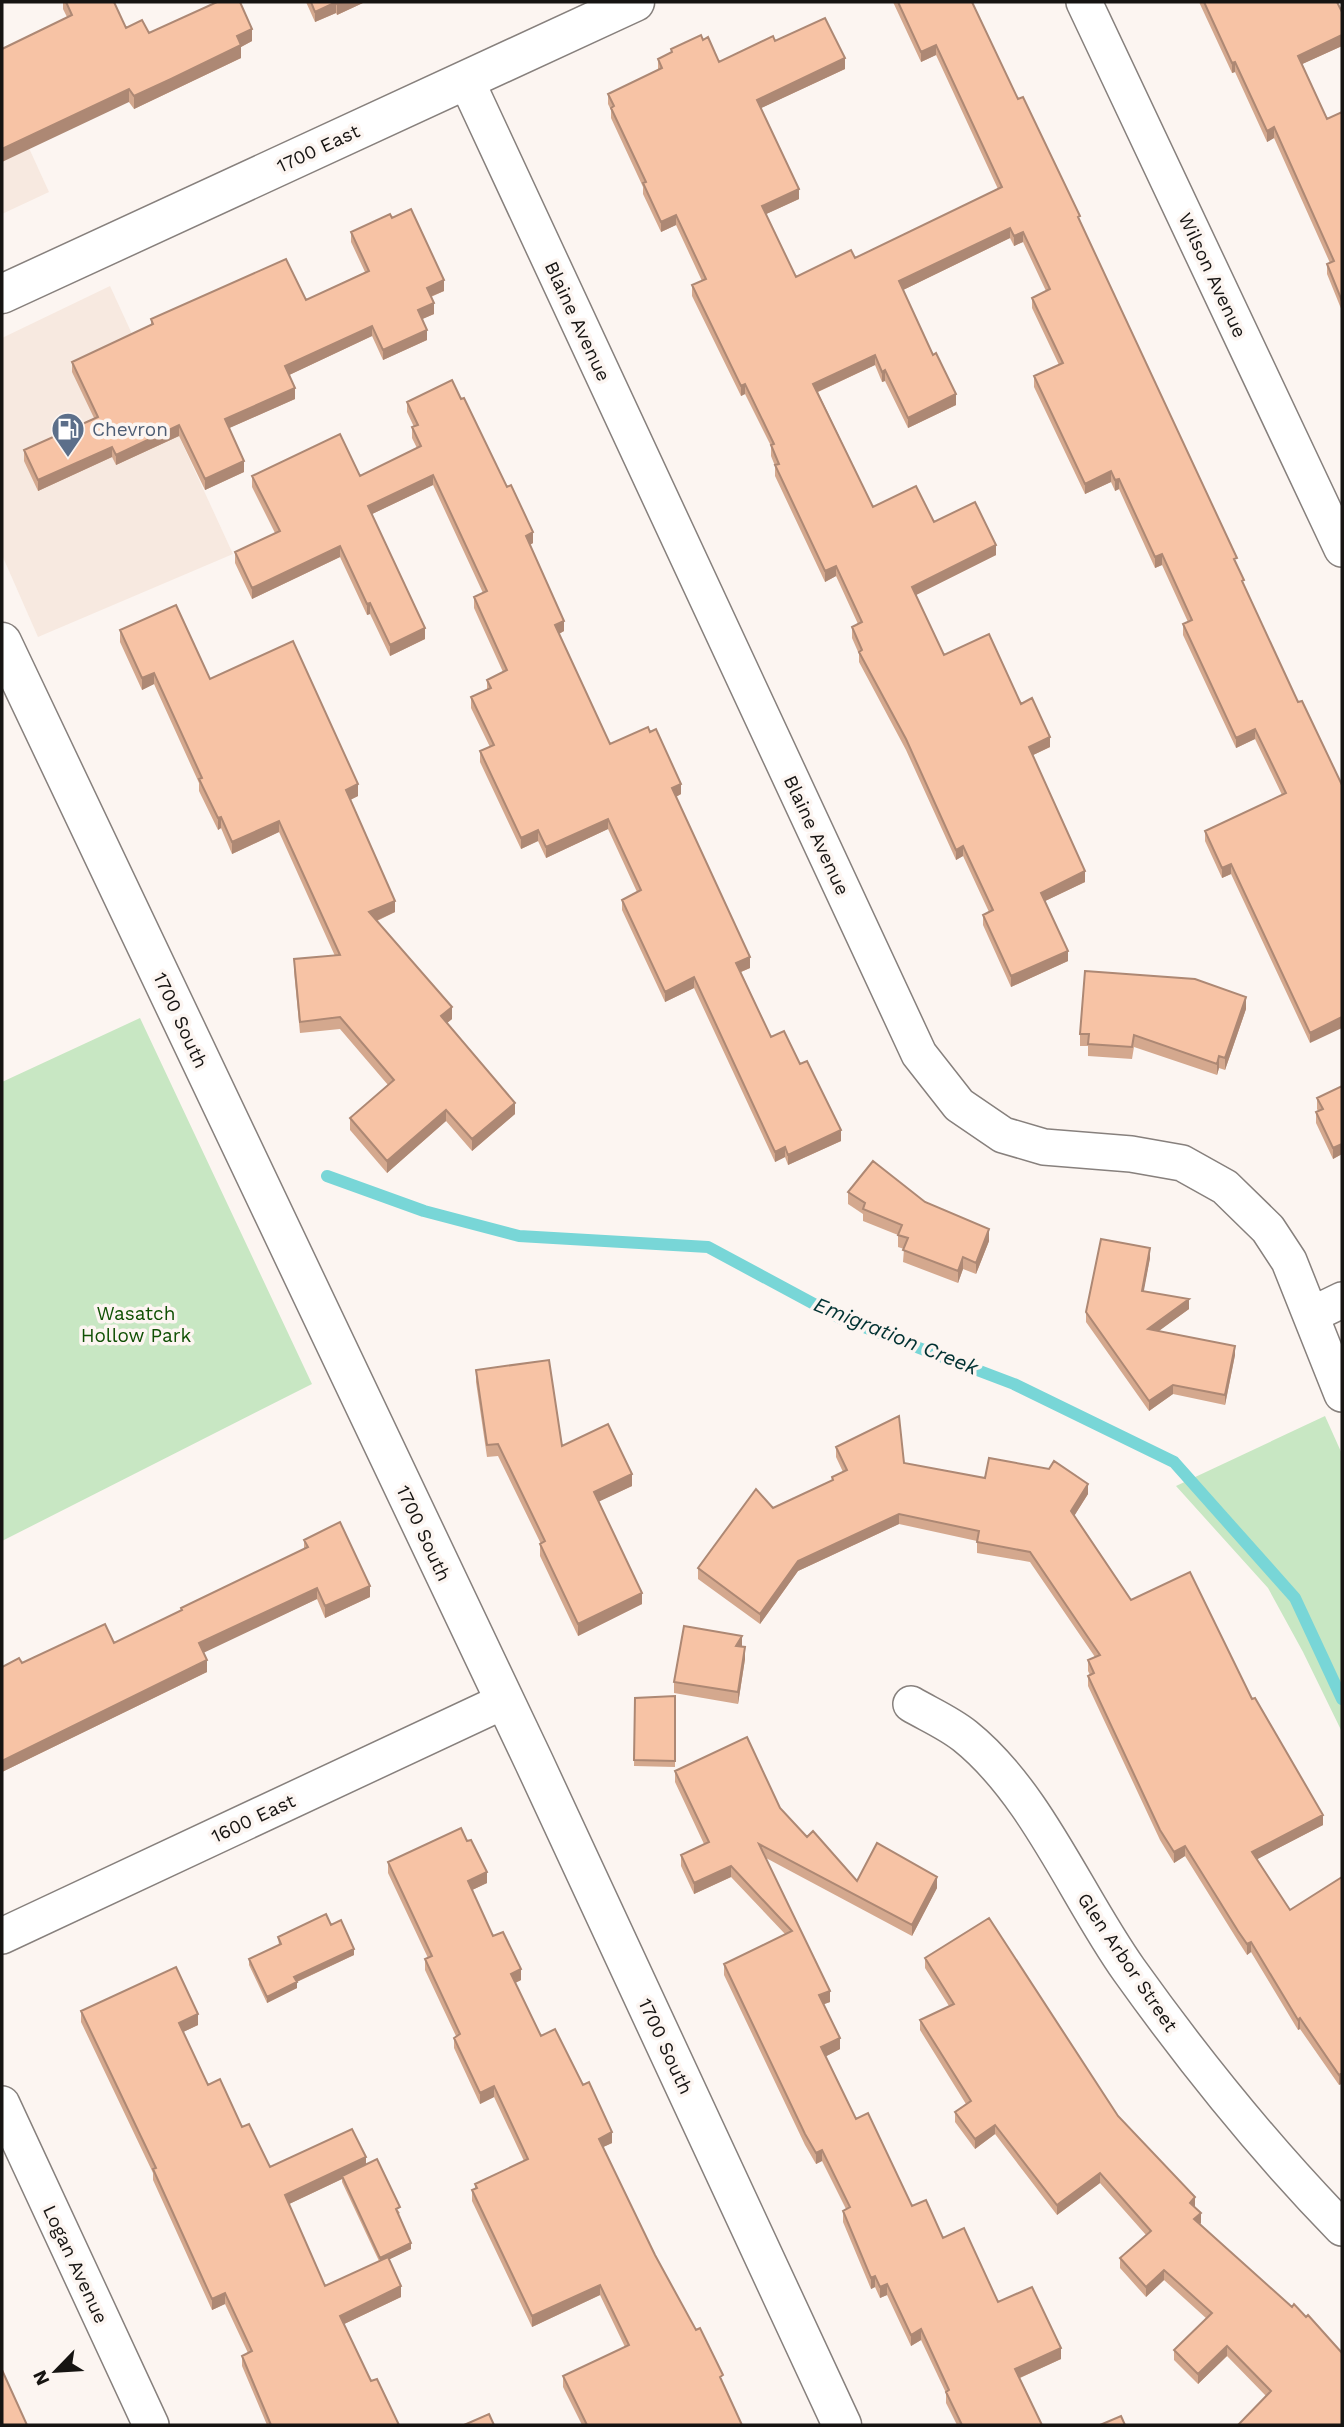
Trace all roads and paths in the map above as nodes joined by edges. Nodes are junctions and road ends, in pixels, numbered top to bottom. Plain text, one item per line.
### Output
1 (635, 2) edge
2 (1084, 2) edge
3 (587, 12) edge
4 (466, 80) junction
5 (2, 294) edge
6 (1342, 549) edge
7 (2, 642) edge
8 (1342, 1300) edge
9 (1311, 1315) junction
10 (1342, 1394) edge
11 (504, 1701) junction
12 (911, 1704) dead end
13 (2, 1936) edge
14 (2, 2104) edge
15 (1342, 2228) edge
16 (151, 2425) edge
17 (842, 2425) edge

1 - 3 street, 1700 East
2 - 6 street, Wilson Avenue
3 - 4 street, 1700 East
4 - 5 street, 1700 East
4 - 9 street, Blaine Avenue
7 - 11 street, 1700 South
8 - 9 street
9 - 10 street, Blaine Avenue
11 - 13 street, 1600 East
11 - 17 street, 1700 South
12 - 15 street, Glen Arbor Street
14 - 16 street, Logan Avenue

